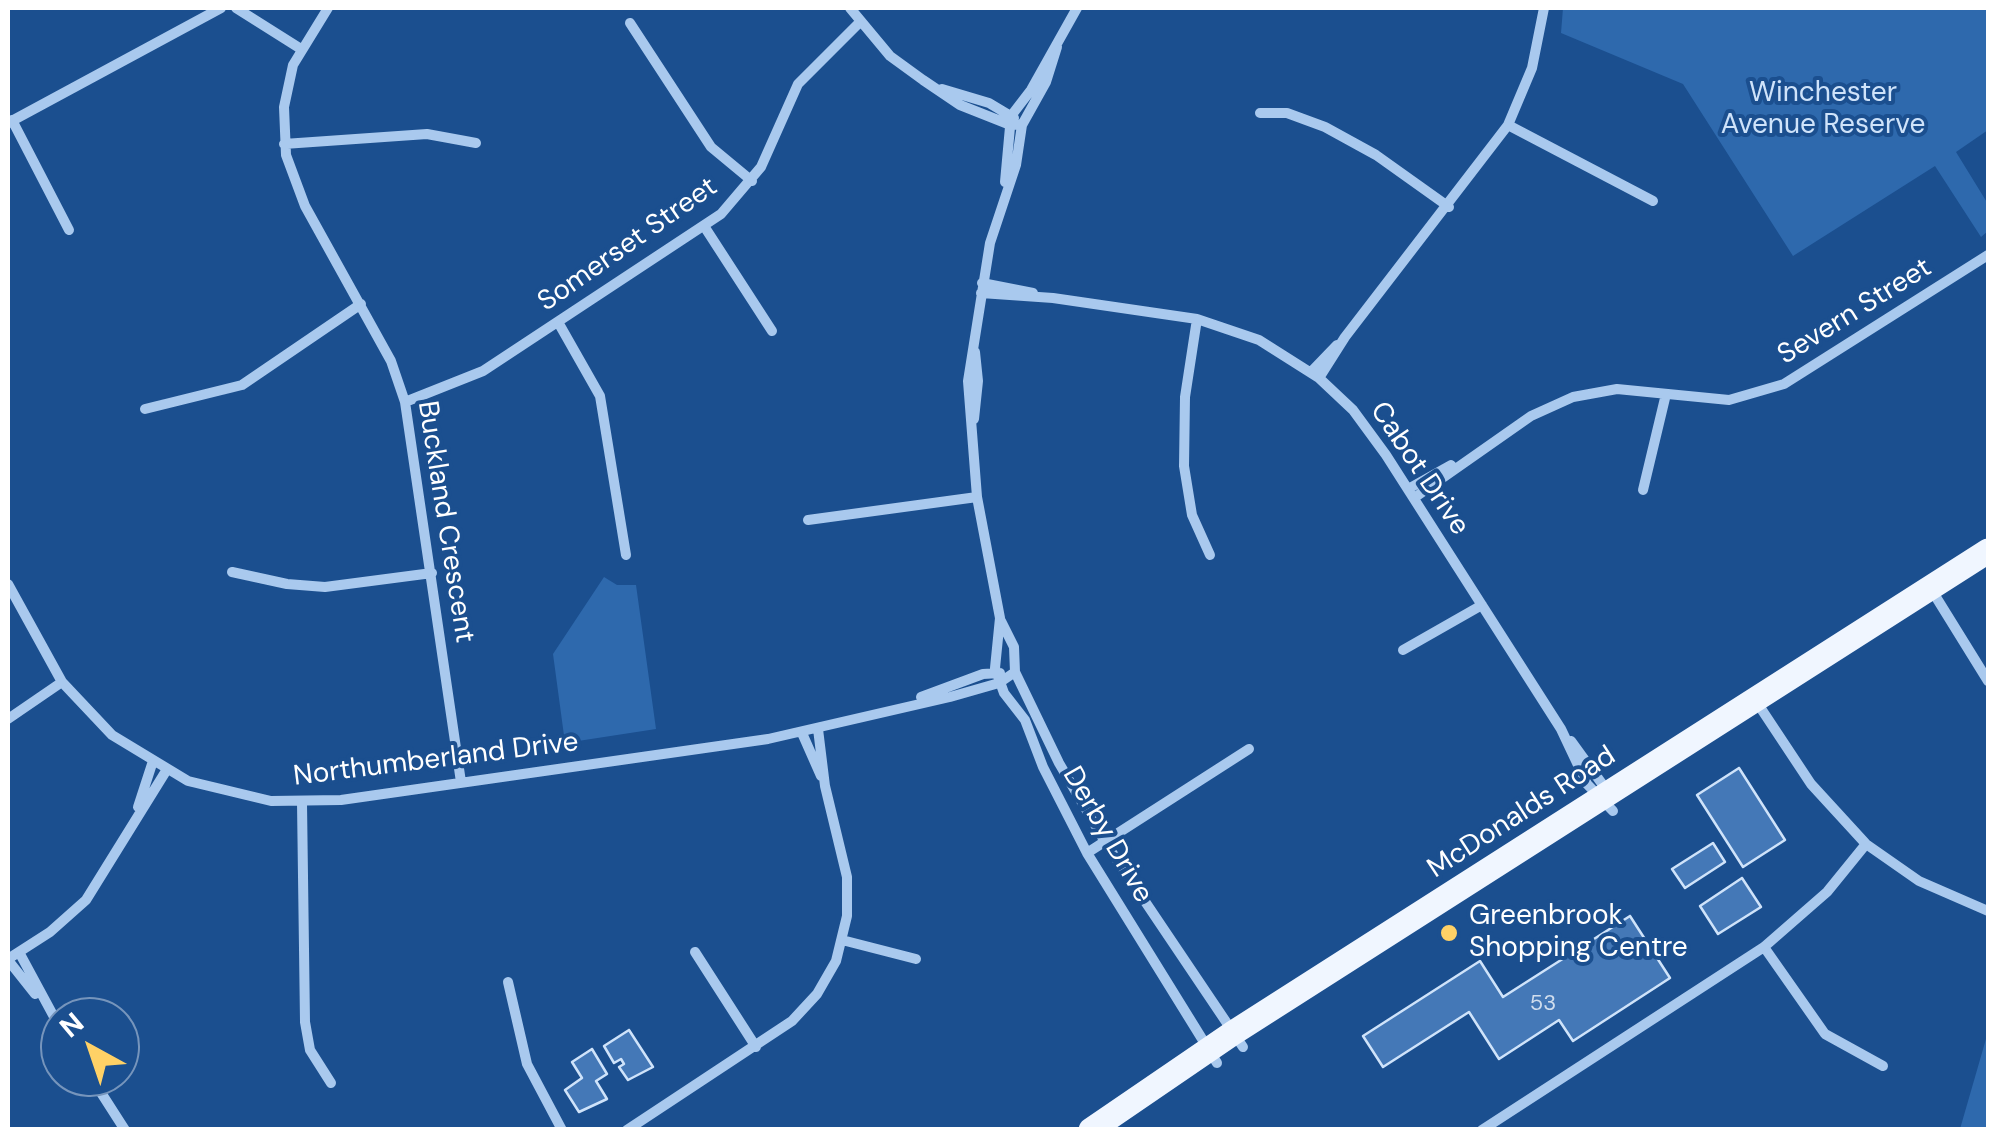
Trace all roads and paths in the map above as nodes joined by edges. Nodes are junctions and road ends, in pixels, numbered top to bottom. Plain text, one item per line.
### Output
1 (221, 8) edge
2 (236, 8) edge
3 (328, 8) edge
4 (850, 8) edge
5 (1078, 8) edge
6 (1544, 8) edge
7 (860, 22) junction
8 (630, 23) dead end
9 (1057, 47) junction
10 (300, 48) junction
11 (1260, 112) dead end
12 (1010, 120) junction
13 (10, 122) edge
14 (1022, 125) junction
15 (1508, 125) junction
16 (476, 142) dead end
17 (284, 144) junction
18 (752, 181) junction
19 (1005, 188) junction
20 (1653, 201) dead end
21 (1449, 207) junction
22 (704, 226) junction
23 (70, 230) dead end
24 (1988, 255) edge
25 (982, 288) junction
26 (361, 304) junction
27 (1197, 320) junction
28 (558, 322) junction
29 (772, 331) dead end
30 (1315, 375) junction
31 (1666, 394) junction
32 (405, 402) junction
33 (144, 409) dead end
34 (1644, 490) dead end
35 (1411, 493) junction
36 (976, 497) junction
37 (808, 520) dead end
38 (1988, 551) edge
39 (626, 555) dead end
40 (1210, 555) dead end
41 (1988, 566) edge
42 (232, 572) dead end
43 (432, 573) junction
44 (8, 584) edge
45 (1934, 594) junction
46 (1482, 605) junction
47 (1000, 618) junction
48 (1403, 650) dead end
49 (1015, 672) junction
50 (997, 678) junction
51 (1988, 681) edge
52 (62, 682) junction
53 (1760, 707) junction
54 (8, 719) edge
55 (818, 728) junction
56 (802, 732) junction
57 (1249, 749) dead end
58 (152, 764) junction
59 (166, 771) junction
60 (461, 782) junction
61 (825, 786) junction
62 (1606, 801) junction
63 (302, 803) junction
64 (134, 817) junction
65 (1105, 842) junction
66 (1866, 844) junction
67 (1087, 854) junction
68 (1988, 911) edge
69 (842, 940) junction
70 (1764, 947) junction
71 (20, 952) junction
72 (695, 952) dead end
73 (916, 959) dead end
74 (8, 960) edge
75 (508, 982) dead end
76 (42, 997) edge
77 (40, 1000) edge
78 (1238, 1040) junction
79 (756, 1047) junction
80 (1213, 1056) junction
81 (1883, 1066) dead end
82 (331, 1084) dead end
83 (104, 1097) edge
84 (1487, 1128) edge
85 (125, 1130) edge
86 (562, 1130) edge
87 (628, 1130) edge
88 (1092, 1130) edge
89 (1114, 1130) edge

1 - 13 street
2 - 10 street
3 - 10 street, Buckland Crescent
4 - 7 street
5 - 9 street, Derby Drive
6 - 15 street
7 - 12 street
7 - 18 street, Somerset Street
8 - 18 street
9 - 12 street, Derby Drive
9 - 14 street, Derby Drive
10 - 17 street, Buckland Crescent
11 - 21 street
12 - 14 street
12 - 19 street, Derby Drive
13 - 23 street
14 - 19 street, Derby Drive
15 - 20 street
15 - 21 street
16 - 17 street
17 - 26 street, Buckland Crescent
18 - 22 street, Somerset Street
19 - 25 street, Derby Drive
21 - 30 street
22 - 28 street, Somerset Street
22 - 29 street
24 - 31 street, Severn Street
25 - 27 street, Cabot Drive
25 - 36 street, Derby Drive
26 - 32 street, Buckland Crescent
26 - 33 street
27 - 30 street, Cabot Drive
27 - 40 street
28 - 32 street, Somerset Street
28 - 39 street
30 - 35 street, Cabot Drive
31 - 34 street
31 - 35 street, Severn Street
32 - 43 street, Buckland Crescent
35 - 46 street, Cabot Drive
36 - 37 street
36 - 47 street, Derby Drive
38 - 45 main road, McDonalds Road
41 - 45 main road, McDonalds Road
42 - 43 street
43 - 60 street, Buckland Crescent
44 - 52 street, Northumberland Drive
45 - 51 street
45 - 53 main road, McDonalds Road
46 - 48 street
46 - 62 street, Cabot Drive
47 - 49 street, Derby Drive
47 - 50 street, Derby Drive
49 - 50 street, Northumberland Drive
49 - 65 street, Derby Drive
50 - 55 street, Northumberland Drive
50 - 67 street, Derby Drive
52 - 54 street
52 - 58 street, Northumberland Drive
53 - 62 main road, McDonalds Road
53 - 66 street
55 - 56 street, Northumberland Drive
55 - 61 street
56 - 60 street, Northumberland Drive
56 - 61 street
57 - 65 street
58 - 59 street, Northumberland Drive
58 - 64 street
59 - 63 street, Northumberland Drive
59 - 64 street
60 - 63 street, Northumberland Drive
61 - 69 street
62 - 78 main road, McDonalds Road
63 - 82 street
64 - 71 street
65 - 67 street
65 - 78 street, Derby Drive
66 - 68 street
66 - 70 street
67 - 80 street, Derby Drive
69 - 73 street
69 - 79 street
70 - 81 street
70 - 84 street
71 - 74 street
71 - 76 street
72 - 79 street
74 - 77 street
75 - 86 street
78 - 80 main road, McDonalds Road
79 - 87 street
80 - 88 main road, McDonalds Road
80 - 89 main road, McDonalds Road
83 - 85 street

